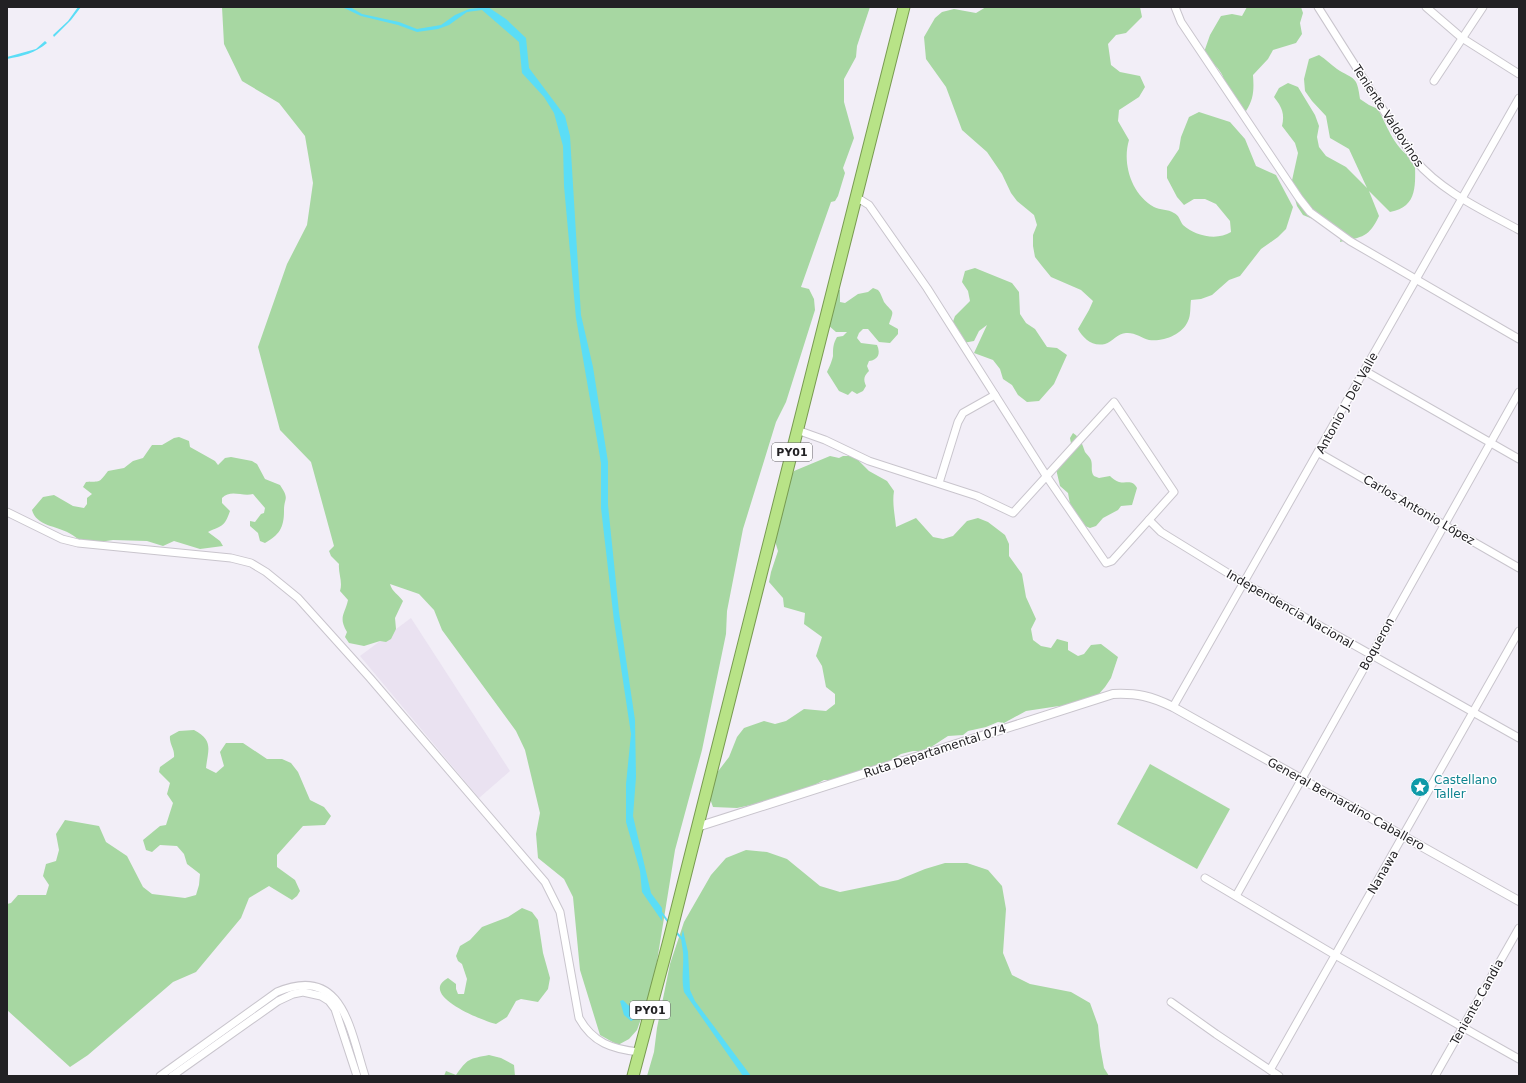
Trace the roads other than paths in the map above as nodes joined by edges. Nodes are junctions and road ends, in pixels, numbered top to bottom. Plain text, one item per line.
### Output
1 (904, 7) edge
2 (1175, 7) edge
3 (1318, 7) edge
4 (1426, 7) edge
5 (1482, 7) edge
6 (1462, 38) junction
7 (1519, 74) edge
8 (1434, 81) dead end
9 (1519, 98) edge
10 (856, 197) junction
11 (1463, 198) junction
12 (1519, 230) edge
13 (1416, 280) junction
14 (1519, 339) edge
15 (1365, 371) junction
16 (1519, 392) edge
17 (994, 395) junction
18 (797, 430) junction
19 (1490, 443) junction
20 (1319, 453) junction
21 (1519, 459) edge
22 (1047, 477) junction
23 (939, 484) junction
24 (7, 512) edge
25 (1149, 520) junction
26 (1445, 524) junction
27 (1519, 568) edge
28 (1244, 583) junction
29 (1519, 631) edge
30 (1371, 655) junction
31 (1173, 707) junction
32 (1473, 712) junction
33 (1519, 738) edge
34 (1301, 779) junction
35 (697, 827) junction
36 (1403, 836) junction
37 (1205, 878) dead end
38 (1236, 896) junction
39 (1519, 901) edge
40 (1519, 928) edge
41 (1335, 955) junction
42 (1171, 1002) dead end
43 (1464, 1028) junction
44 (639, 1052) junction
45 (1519, 1059) edge
46 (1270, 1070) junction
47 (160, 1076) edge
48 (172, 1076) edge
49 (357, 1076) edge
50 (365, 1076) edge
51 (633, 1076) edge
52 (1279, 1076) edge
53 (1435, 1076) edge

1 - 10 highway, PY01
2 - 13 street
3 - 11 street, Teniente Valdovinos
4 - 6 street
5 - 6 street
6 - 7 street
6 - 8 street
9 - 11 street, Antonio J. Del Valle
10 - 17 street
10 - 18 highway, PY01
11 - 12 street, Teniente Valdovinos
11 - 13 street, Antonio J. Del Valle
13 - 14 street
13 - 15 street, Antonio J. Del Valle
15 - 19 street
15 - 20 street, Antonio J. Del Valle
16 - 19 street, Boqueron
17 - 22 street
17 - 23 street
18 - 23 street
18 - 35 highway, PY01
19 - 21 street
19 - 26 street, Boqueron
20 - 26 street, Carlos Antonio López
20 - 28 street, Antonio J. Del Valle
22 - 23 street
22 - 25 street
22 - 25 street
24 - 44 street
25 - 28 street, Independencia Nacional
26 - 27 street, Carlos Antonio López
26 - 30 street, Boqueron
28 - 30 street, Independencia Nacional
28 - 31 street, Antonio J. Del Valle
29 - 32 street, Nanawa
30 - 32 street, Independencia Nacional
30 - 34 street, Boqueron
31 - 34 street, General Bernardino Caballero
31 - 35 street, Ruta Departamental 074
32 - 33 street, Independencia Nacional
32 - 36 street, Nanawa
34 - 36 street, General Bernardino Caballero
34 - 38 street, Boqueron
35 - 44 highway, PY01
36 - 39 street, General Bernardino Caballero
36 - 41 street, Nanawa
37 - 38 street
38 - 41 street
40 - 43 street, Teniente Candia
41 - 43 street
41 - 46 street, Nanawa
42 - 46 street
43 - 45 street
43 - 53 street, Teniente Candia
44 - 51 highway, PY01
46 - 52 street
47 - 50 street
48 - 49 street

